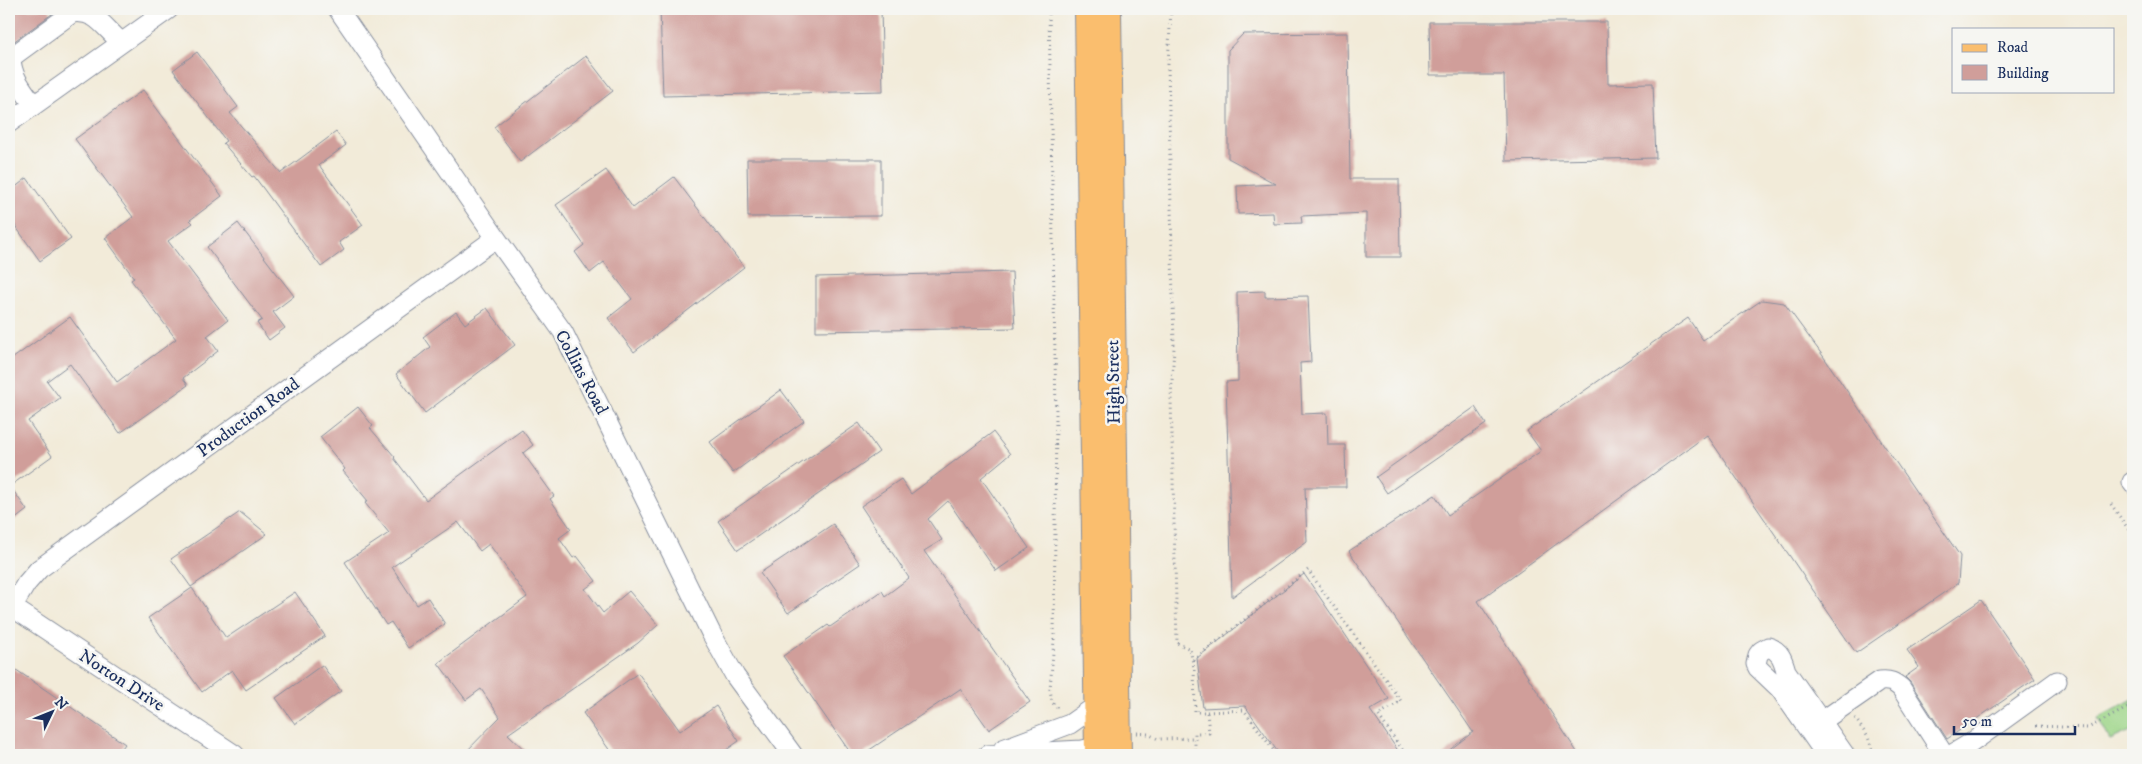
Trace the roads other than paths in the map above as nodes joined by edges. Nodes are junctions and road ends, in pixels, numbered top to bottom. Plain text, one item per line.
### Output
1 (168, 9) edge
2 (338, 9) edge
3 (1087, 9) edge
4 (1109, 9) edge
5 (121, 42) junction
6 (10, 58) edge
7 (34, 105) junction
8 (9, 123) edge
9 (496, 238) junction
10 (10, 606) edge
11 (1786, 671) junction
12 (1769, 680) junction
13 (2057, 681) dead end
14 (1097, 705) junction
15 (1815, 726) junction
16 (1108, 751) edge
17 (1053, 754) edge
18 (235, 755) edge
19 (793, 755) edge
20 (987, 755) edge
21 (1010, 755) edge
22 (1826, 755) edge
23 (1845, 755) edge
24 (1944, 755) edge
25 (1951, 755) edge

1 - 5 street
2 - 9 street, Collins Road
3 - 14 main road, High Street
4 - 16 main road, High Street
5 - 6 street
5 - 7 street
6 - 7 street
7 - 8 street
9 - 10 street, Production Road
9 - 19 street, Collins Road
10 - 18 street, Norton Drive
11 - 12 street
11 - 12 street
11 - 15 street
12 - 15 street
13 - 25 street
14 - 16 main road, High Street
14 - 20 street
15 - 22 street
15 - 23 street
15 - 24 street
16 - 17 street
17 - 21 street
20 - 21 street

